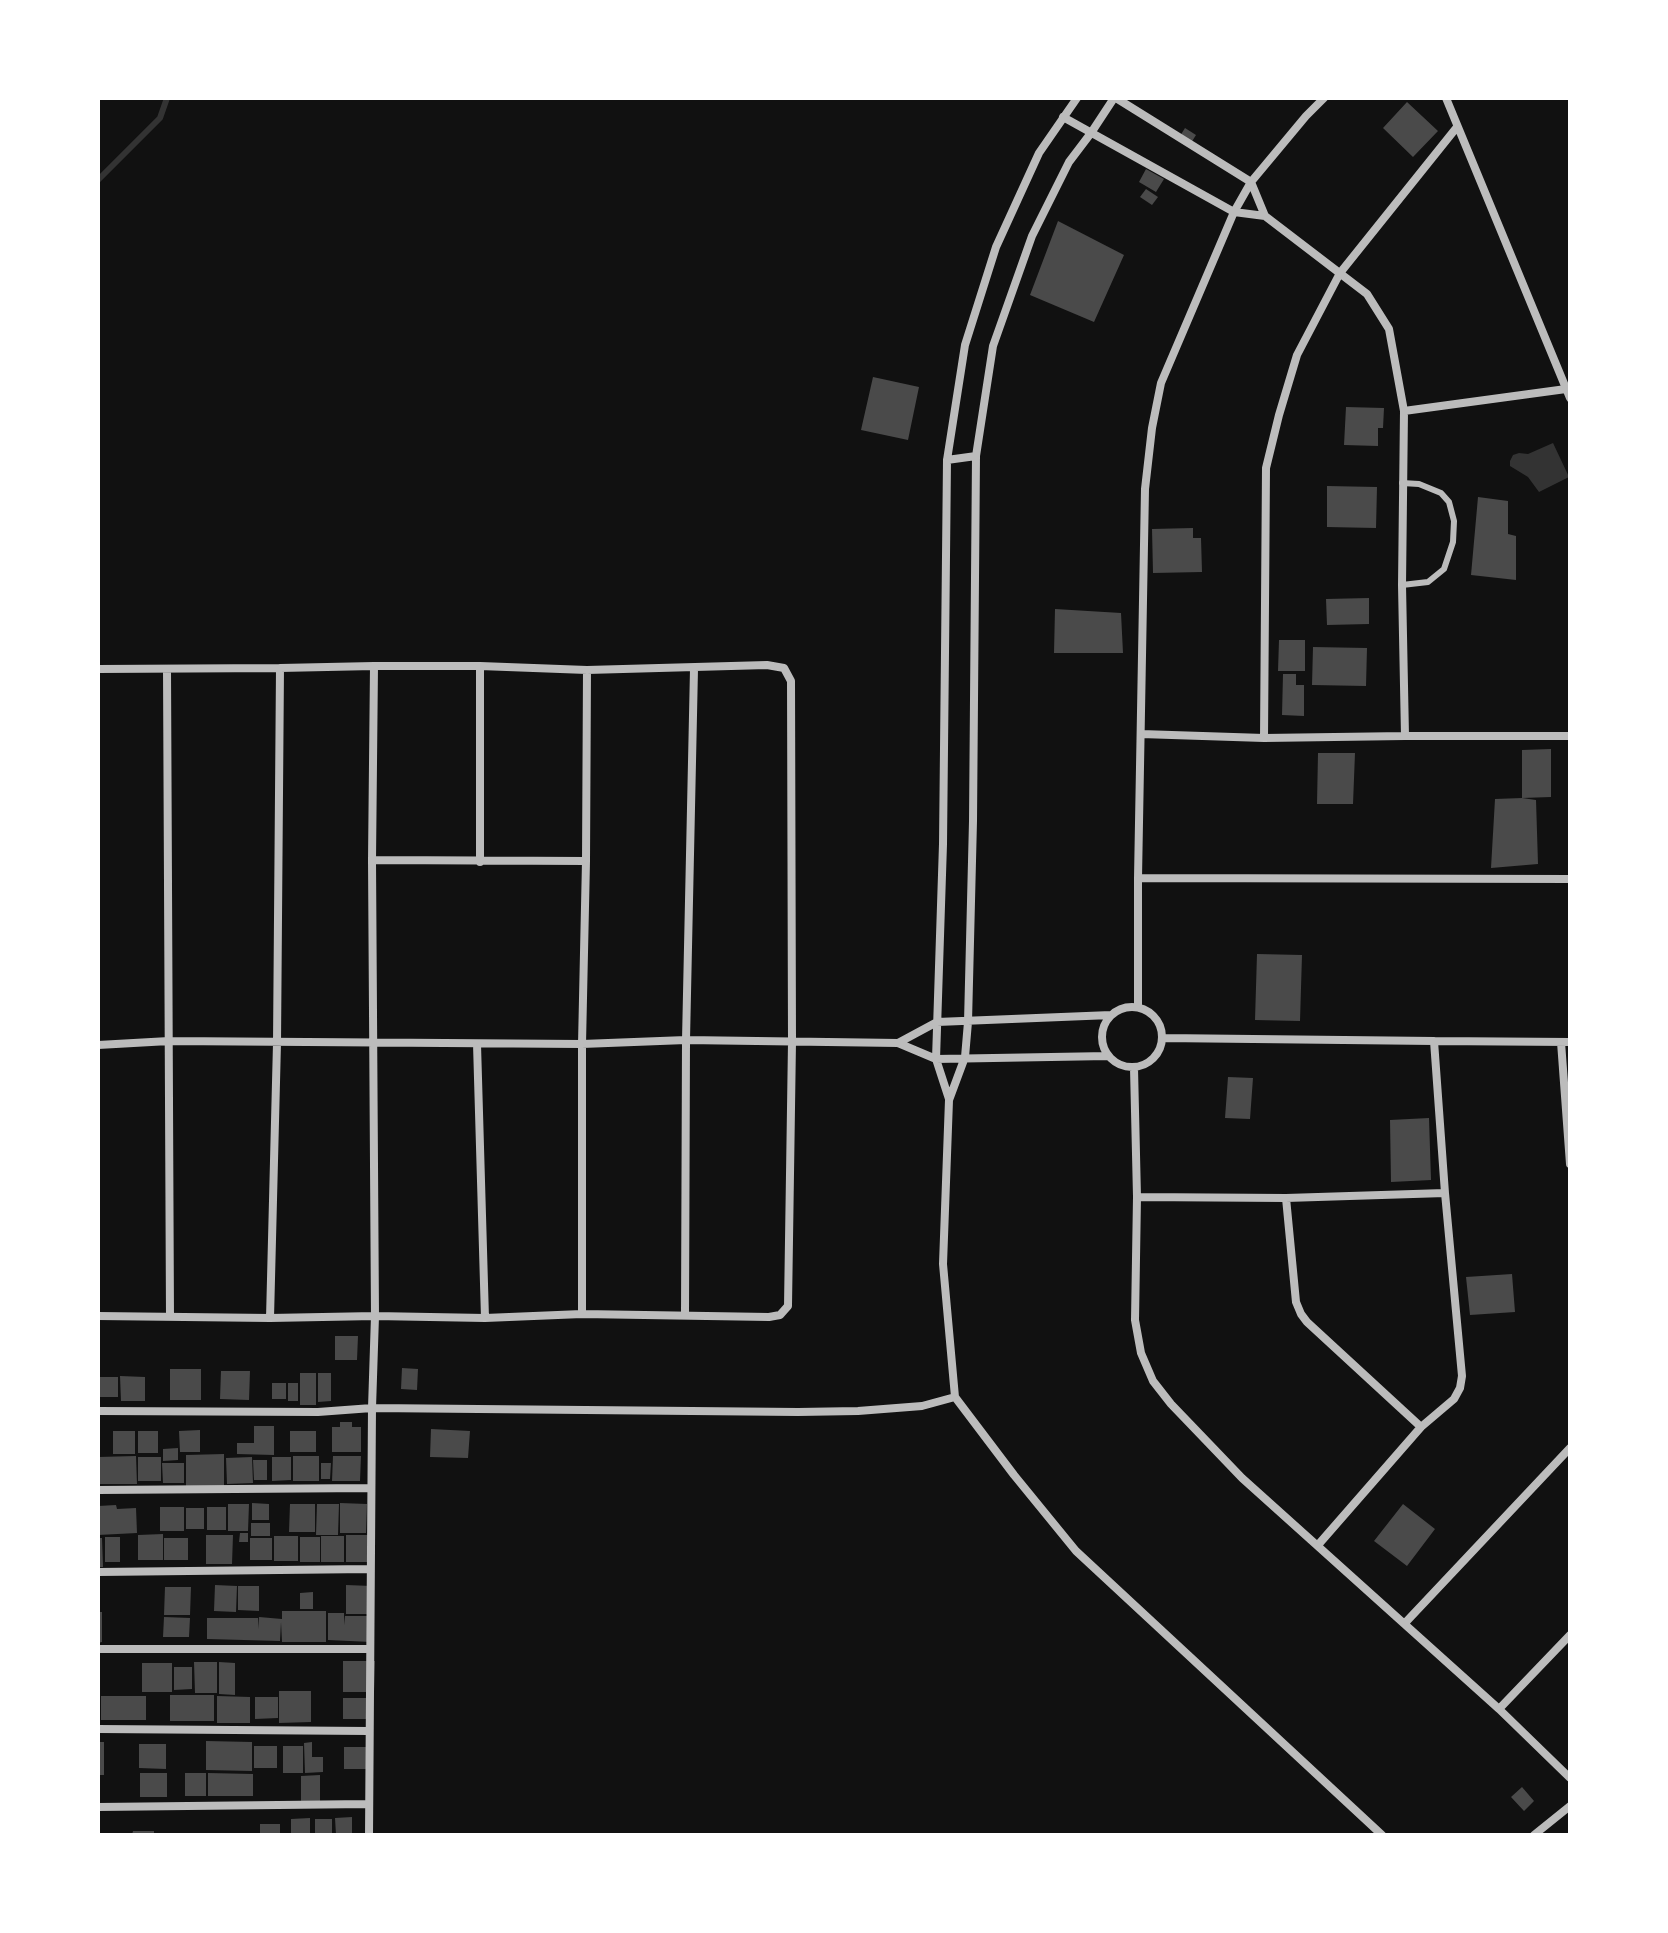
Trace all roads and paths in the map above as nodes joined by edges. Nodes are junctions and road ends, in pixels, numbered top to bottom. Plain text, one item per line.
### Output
1 (1077, 98) edge
2 (1115, 98) edge
3 (1324, 98) edge
4 (1446, 98) edge
5 (1063, 117) junction
6 (1457, 127) junction
7 (1091, 133) junction
8 (1251, 182) junction
9 (1234, 212) junction
10 (1265, 216) junction
11 (1340, 273) junction
12 (1568, 393) edge
13 (1404, 411) junction
14 (976, 456) junction
15 (947, 460) junction
16 (1402, 483) junction
17 (1402, 585) junction
18 (374, 666) junction
19 (480, 666) junction
20 (280, 668) junction
21 (98, 669) edge
22 (167, 669) junction
23 (694, 669) junction
24 (587, 670) junction
25 (1141, 734) junction
26 (1405, 736) junction
27 (1570, 736) edge
28 (1264, 738) junction
29 (372, 860) junction
30 (586, 861) junction
31 (480, 862) junction
32 (1138, 878) junction
33 (1570, 879) edge
34 (1138, 1006) junction
35 (1111, 1015) junction
36 (937, 1022) junction
37 (968, 1022) junction
38 (1163, 1038) junction
39 (686, 1040) junction
40 (169, 1041) junction
41 (1434, 1041) junction
42 (792, 1042) junction
43 (1566, 1042) edge
44 (277, 1043) junction
45 (373, 1043) junction
46 (898, 1043) junction
47 (477, 1044) junction
48 (582, 1044) junction
49 (98, 1045) edge
50 (1108, 1056) junction
51 (965, 1057) junction
52 (936, 1059) junction
53 (1134, 1068) junction
54 (949, 1100) junction
55 (1570, 1164) edge
56 (1445, 1193) junction
57 (1137, 1197) junction
58 (1286, 1198) junction
59 (582, 1314) junction
60 (685, 1315) junction
61 (98, 1316) edge
62 (375, 1316) junction
63 (170, 1317) junction
64 (270, 1318) junction
65 (485, 1318) junction
66 (955, 1397) junction
67 (372, 1408) junction
68 (98, 1411) edge
69 (1421, 1427) junction
70 (1570, 1448) edge
71 (371, 1488) junction
72 (98, 1490) edge
73 (1318, 1545) junction
74 (370, 1569) junction
75 (98, 1572) edge
76 (1405, 1623) junction
77 (1570, 1635) edge
78 (98, 1649) edge
79 (369, 1649) junction
80 (1499, 1709) junction
81 (98, 1729) edge
82 (369, 1731) junction
83 (1570, 1778) edge
84 (368, 1804) junction
85 (1570, 1806) edge
86 (98, 1807) edge
87 (369, 1835) edge
88 (1382, 1835) edge
89 (1534, 1835) edge

1 - 5 street
2 - 7 street
2 - 8 street
3 - 8 street
4 - 6 street
5 - 7 street
5 - 15 street
6 - 11 street
6 - 12 street
7 - 9 street
7 - 14 street
8 - 9 street
8 - 10 street
9 - 10 street
9 - 25 street
10 - 11 street
11 - 13 street
11 - 28 street
12 - 13 street
13 - 16 street
14 - 15 street
14 - 37 street
15 - 36 street
16 - 17 street
16 - 17 lane
17 - 26 street
18 - 19 street
18 - 20 street
18 - 29 street
19 - 24 street
19 - 31 street
20 - 22 street
20 - 44 street
21 - 22 street
22 - 40 street
23 - 24 street
23 - 39 street
23 - 42 street
24 - 30 street
25 - 28 street
25 - 32 street
26 - 27 street
26 - 28 street
29 - 31 street
29 - 45 street
30 - 31 street
30 - 48 street
32 - 33 street
32 - 34 street
34 - 35 street
34 - 38 street
35 - 37 street
35 - 50 street
36 - 37 street
36 - 46 street
36 - 52 street
37 - 51 street
38 - 41 street
38 - 53 street
39 - 42 street
39 - 48 street
39 - 60 street
40 - 44 street
40 - 49 street
40 - 63 street
41 - 43 street
41 - 56 street
42 - 46 street
42 - 60 street
43 - 55 street
44 - 45 street
44 - 64 street
45 - 47 street
45 - 62 street
46 - 52 street
47 - 48 street
47 - 65 street
48 - 59 street
50 - 51 street
50 - 53 street
51 - 52 street
51 - 54 street
52 - 54 street
53 - 57 street
54 - 66 street
56 - 58 street
56 - 69 street
57 - 58 street
57 - 73 street
58 - 69 street
59 - 60 street
59 - 65 street
61 - 63 street
62 - 64 street
62 - 65 street
62 - 67 street
63 - 64 street
66 - 67 street
66 - 88 street
67 - 68 street
67 - 71 street
69 - 73 street
70 - 76 street
71 - 72 street
71 - 74 street
73 - 76 street
74 - 75 street
74 - 79 street
76 - 80 street
77 - 80 street
78 - 79 street
79 - 82 street
80 - 83 street
81 - 82 street
82 - 84 street
84 - 86 street
84 - 87 street
85 - 89 street

